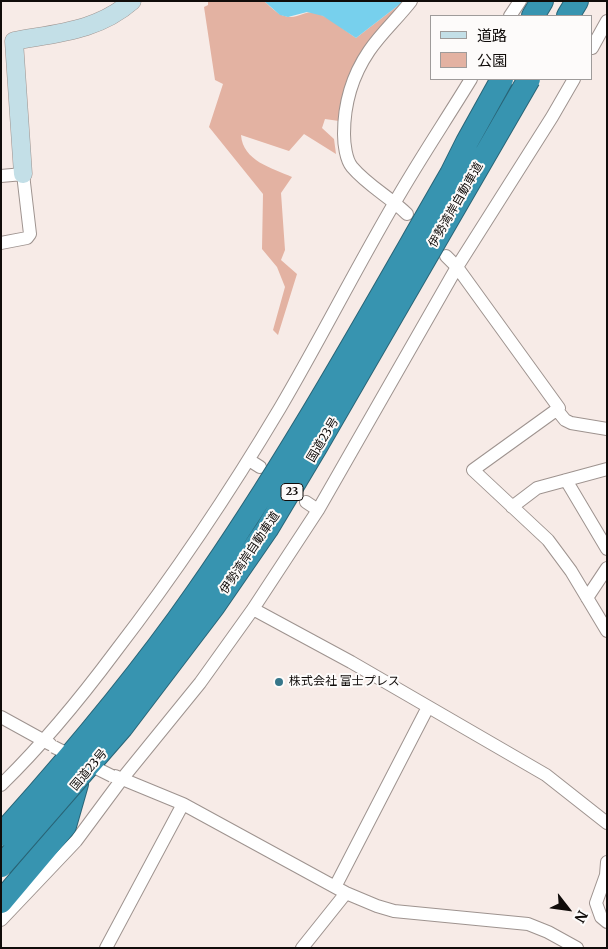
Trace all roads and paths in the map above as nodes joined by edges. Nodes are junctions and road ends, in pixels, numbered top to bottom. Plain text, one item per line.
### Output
1 (132, 1) edge
2 (411, 1) edge
3 (520, 1) edge
4 (542, 1) edge
5 (546, 1) edge
6 (575, 1) edge
7 (511, 15) edge
8 (534, 15) edge
9 (538, 15) edge
10 (568, 15) edge
11 (607, 21) edge
12 (593, 46) edge
13 (471, 80) edge
14 (499, 80) edge
15 (499, 80) edge
16 (529, 80) edge
17 (529, 80) edge
18 (573, 80) edge
19 (23, 174) junction
20 (1, 176) edge
21 (395, 202) junction
22 (408, 214) dead end
23 (1, 243) edge
24 (446, 256) dead end
25 (457, 267) junction
26 (556, 410) junction
27 (607, 429) edge
28 (248, 460) junction
29 (260, 468) dead end
30 (607, 469) edge
31 (566, 480) junction
32 (306, 502) dead end
33 (512, 507) junction
34 (318, 510) junction
35 (607, 549) edge
36 (607, 568) edge
37 (587, 598) junction
38 (253, 609) junction
39 (607, 631) edge
40 (428, 707) junction
41 (1, 717) edge
42 (50, 744) junction
43 (117, 777) junction
44 (77, 784) junction
45 (1, 785) edge
46 (183, 804) junction
47 (5, 818) edge
48 (607, 823) edge
49 (1, 835) edge
50 (607, 862) edge
51 (1, 866) edge
52 (1, 870) edge
53 (340, 890) junction
54 (1, 902) edge
55 (1, 920) edge
56 (607, 922) edge
57 (106, 948) edge
58 (302, 948) edge
59 (577, 948) edge

1 - 19 street
2 - 21 street
3 - 7 street
4 - 8 highway
5 - 9 highway
6 - 10 highway
11 - 12 street
13 - 21 street
14 - 47 highway, 国道23号 / 23
15 - 49 highway, 伊勢湾岸自動車道, bridge
16 - 44 highway, 国道23号 / 23
17 - 51 highway, 伊勢湾岸自動車道, bridge
18 - 25 street
19 - 20 street
19 - 23 street
21 - 22 street
21 - 28 street
24 - 25 street
25 - 26 street
25 - 34 street
26 - 27 street
26 - 33 street
28 - 29 street
28 - 42 street
30 - 31 street
31 - 33 street
31 - 35 street
32 - 34 street
33 - 37 street
34 - 38 street
36 - 37 street
37 - 39 street
38 - 40 street
38 - 43 street
40 - 48 street
40 - 53 street
41 - 42 street
42 - 43 street, bridge
42 - 45 street
43 - 46 street
43 - 55 street
44 - 52 highway, 国道23号 / 23
44 - 54 highway
46 - 53 street
46 - 57 street
50 - 56 street
53 - 58 street
53 - 59 street

